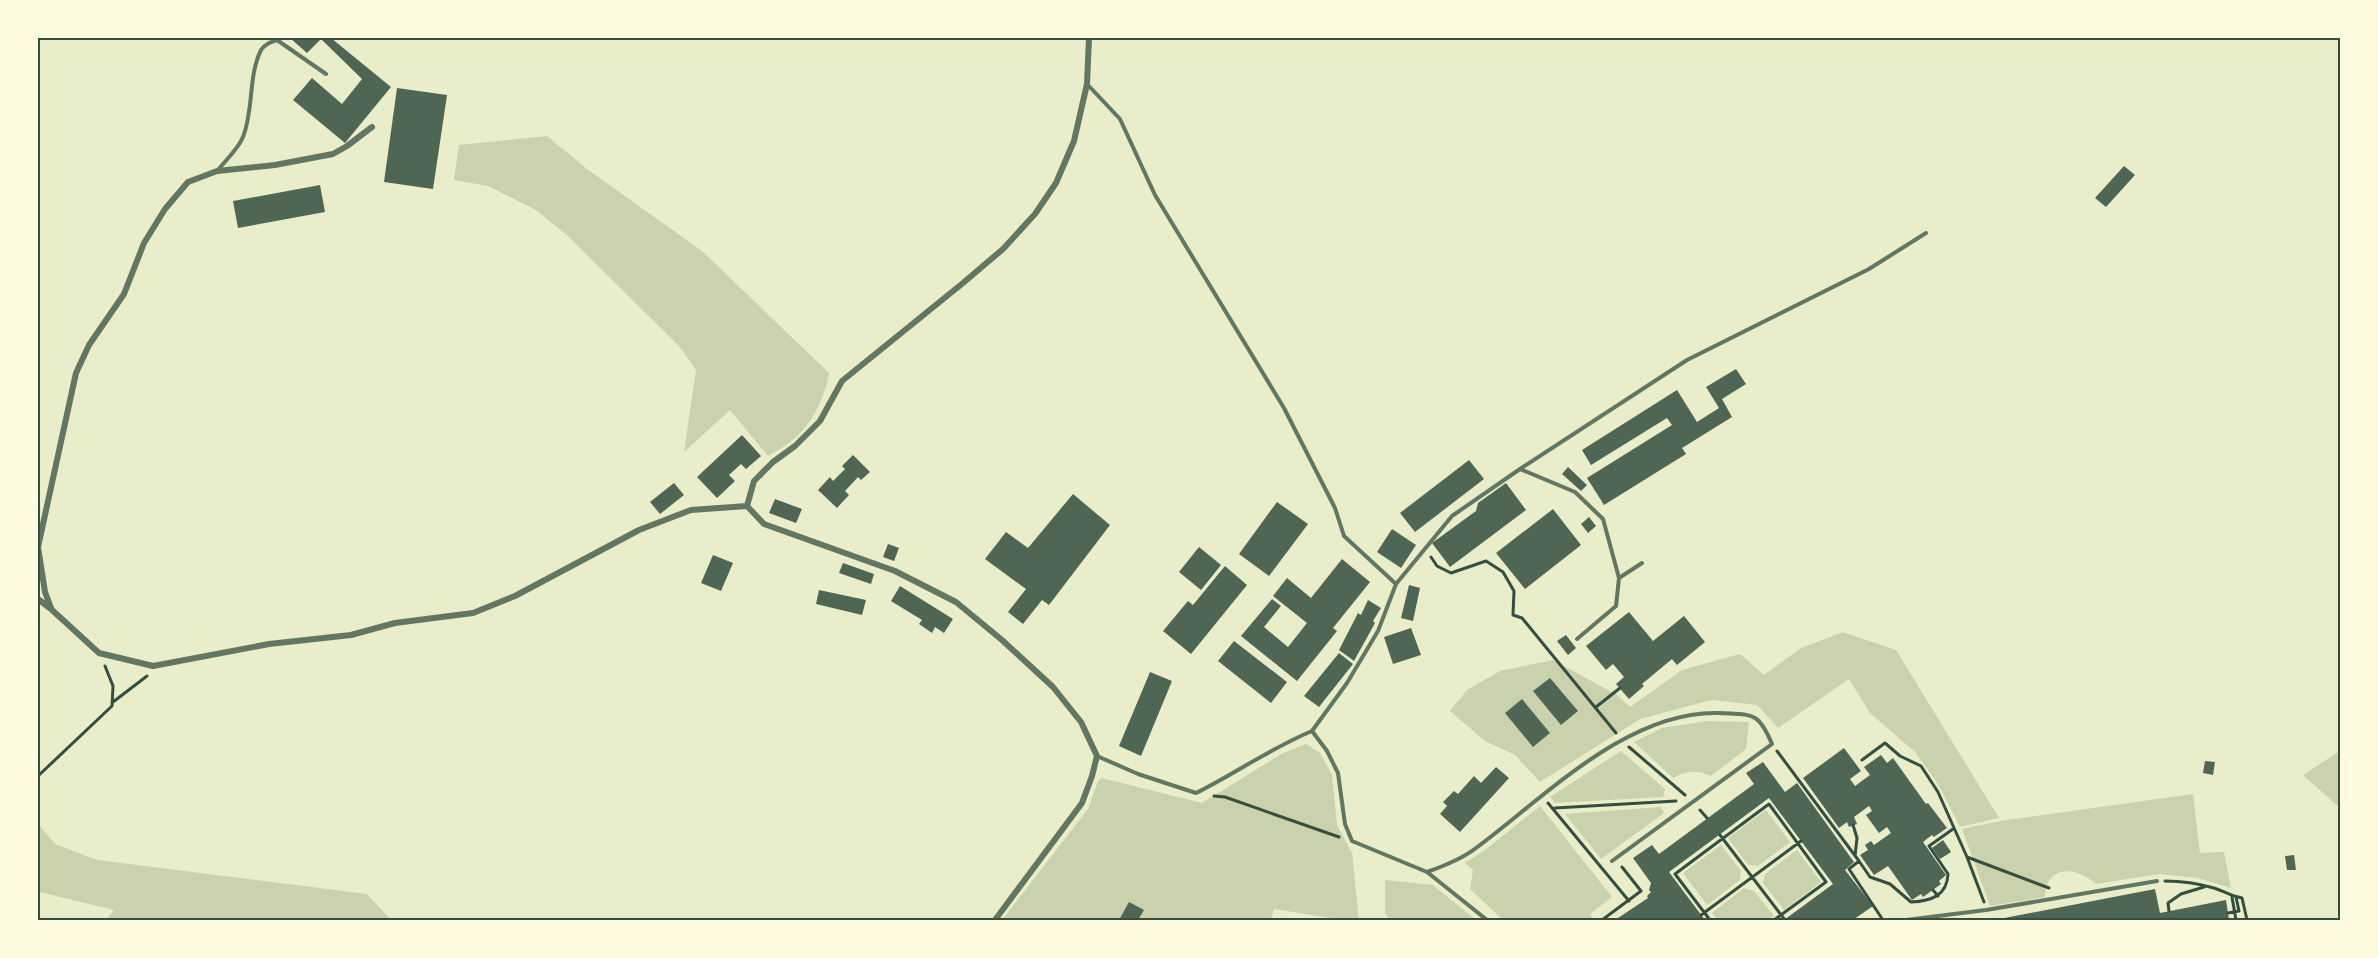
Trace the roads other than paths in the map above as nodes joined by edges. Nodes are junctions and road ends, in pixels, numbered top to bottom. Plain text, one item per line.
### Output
1 (1089, 38) edge
2 (326, 74) dead end
3 (1087, 84) junction
4 (372, 127) dead end
5 (217, 171) junction
6 (1926, 233) dead end
7 (1520, 469) junction
8 (747, 506) junction
9 (38, 548) edge
10 (1642, 563) dead end
11 (1619, 578) junction
12 (1396, 584) junction
13 (38, 599) edge
14 (51, 609) junction
15 (1577, 639) dead end
16 (1312, 731) junction
17 (1097, 756) junction
18 (1614, 860) road end
19 (1427, 872) junction
20 (2157, 881) road end
21 (995, 921) edge
22 (1487, 921) edge
23 (1906, 921) edge

1 - 3 street
2 - 5 lane
3 - 8 street
3 - 12 lane
4 - 5 street
5 - 9 street
6 - 7 lane
7 - 11 lane
7 - 12 lane
8 - 14 street
8 - 17 street
9 - 14 street
10 - 11 lane
11 - 15 lane
12 - 16 lane
13 - 14 street
16 - 17 lane
16 - 19 lane
17 - 21 street
18 - 19 lane
19 - 22 lane
20 - 23 lane

